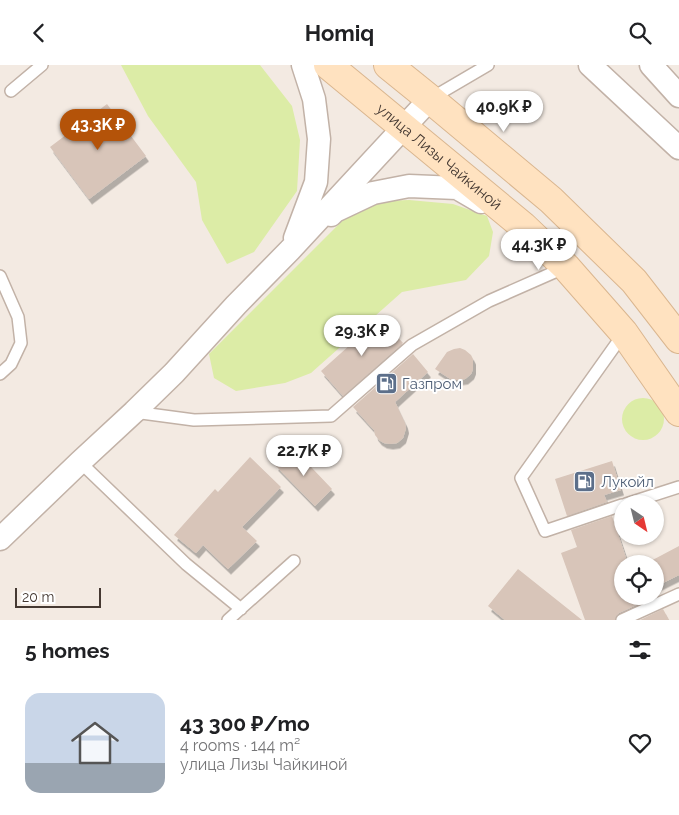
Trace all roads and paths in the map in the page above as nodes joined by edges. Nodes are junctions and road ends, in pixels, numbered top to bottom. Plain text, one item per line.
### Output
1 (42, 65) edge
2 (303, 65) edge
3 (328, 65) edge
4 (388, 65) edge
5 (488, 65) edge
6 (590, 65) edge
7 (651, 65) edge
8 (11, 91) dead end
9 (679, 96) edge
10 (430, 99) junction
11 (404, 127) junction
12 (679, 148) edge
13 (523, 226) junction
14 (290, 250) junction
15 (566, 267) junction
16 (0, 276) edge
17 (624, 333) junction
18 (679, 339) edge
19 (0, 374) edge
20 (134, 412) junction
21 (679, 412) edge
22 (80, 462) junction
23 (679, 487) edge
24 (653, 495) edge
25 (614, 507) edge
26 (0, 539) edge
27 (294, 561) dead end
28 (679, 594) edge
29 (241, 609) junction
30 (228, 620) edge
31 (622, 620) edge

1 - 8 lane
2 - 14 street
3 - 11 main road, улица Лизы Чайкиной
4 - 10 main road
5 - 10 lane
6 - 12 street
7 - 9 street
10 - 11 street
10 - 18 main road
11 - 13 main road, улица Лизы Чайкиной
11 - 14 street
13 - 14 street
13 - 15 main road, улица Лизы Чайкиной
14 - 20 street
15 - 17 main road, улица Лизы Чайкиной
15 - 20 lane
16 - 19 lane
17 - 21 main road, улица Лизы Чайкиной
17 - 25 lane
20 - 22 street
22 - 26 street
22 - 29 lane
23 - 24 lane
27 - 29 lane
28 - 31 lane
29 - 30 lane

